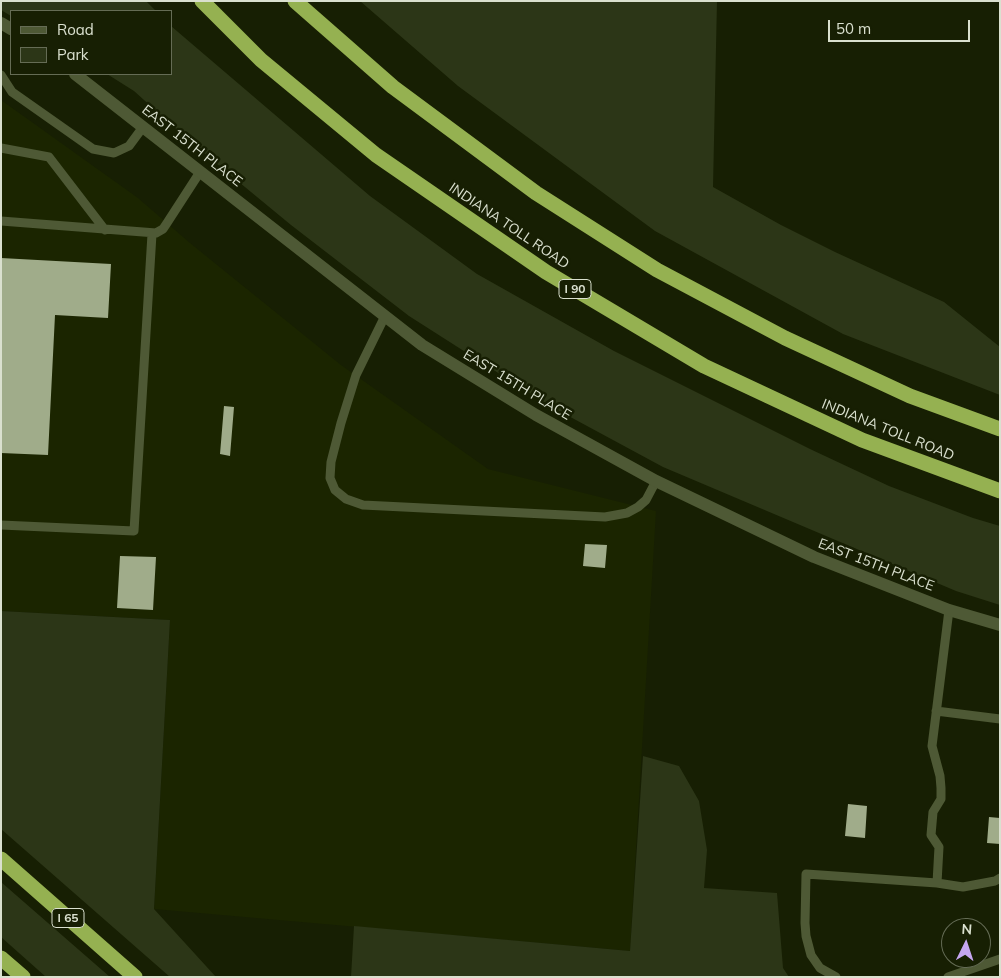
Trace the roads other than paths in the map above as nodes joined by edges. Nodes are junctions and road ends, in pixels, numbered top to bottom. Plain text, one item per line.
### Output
1 (202, 1) edge
2 (295, 1) edge
3 (1, 75) edge
4 (76, 75) edge
5 (143, 127) junction
6 (1, 148) edge
7 (200, 172) junction
8 (1, 221) edge
9 (105, 230) junction
10 (152, 234) junction
11 (385, 316) junction
12 (1000, 429) edge
13 (656, 481) junction
14 (1000, 492) edge
15 (1, 525) edge
16 (949, 610) junction
17 (1000, 625) edge
18 (936, 711) junction
19 (1000, 719) edge
20 (1, 859) edge
21 (1000, 878) edge
22 (936, 883) junction
23 (1, 958) edge
24 (1000, 959) edge
25 (23, 977) edge
26 (136, 977) edge
27 (836, 977) edge
28 (948, 977) edge

1 - 14 highway, INDIANA TOLL ROAD / I 90
2 - 12 highway
3 - 5 lane
4 - 5 street, EAST 15TH PLACE
5 - 7 street, EAST 15TH PLACE
6 - 9 lane
7 - 10 lane
7 - 11 street, EAST 15TH PLACE
8 - 9 lane
9 - 10 lane
10 - 15 lane
11 - 13 street, EAST 15TH PLACE
11 - 13 lane
13 - 16 street, EAST 15TH PLACE
16 - 17 street, EAST 15TH PLACE
16 - 18 lane
18 - 19 lane
18 - 22 lane
20 - 26 highway, I 65
21 - 22 lane
22 - 27 lane
23 - 25 highway
24 - 28 lane

